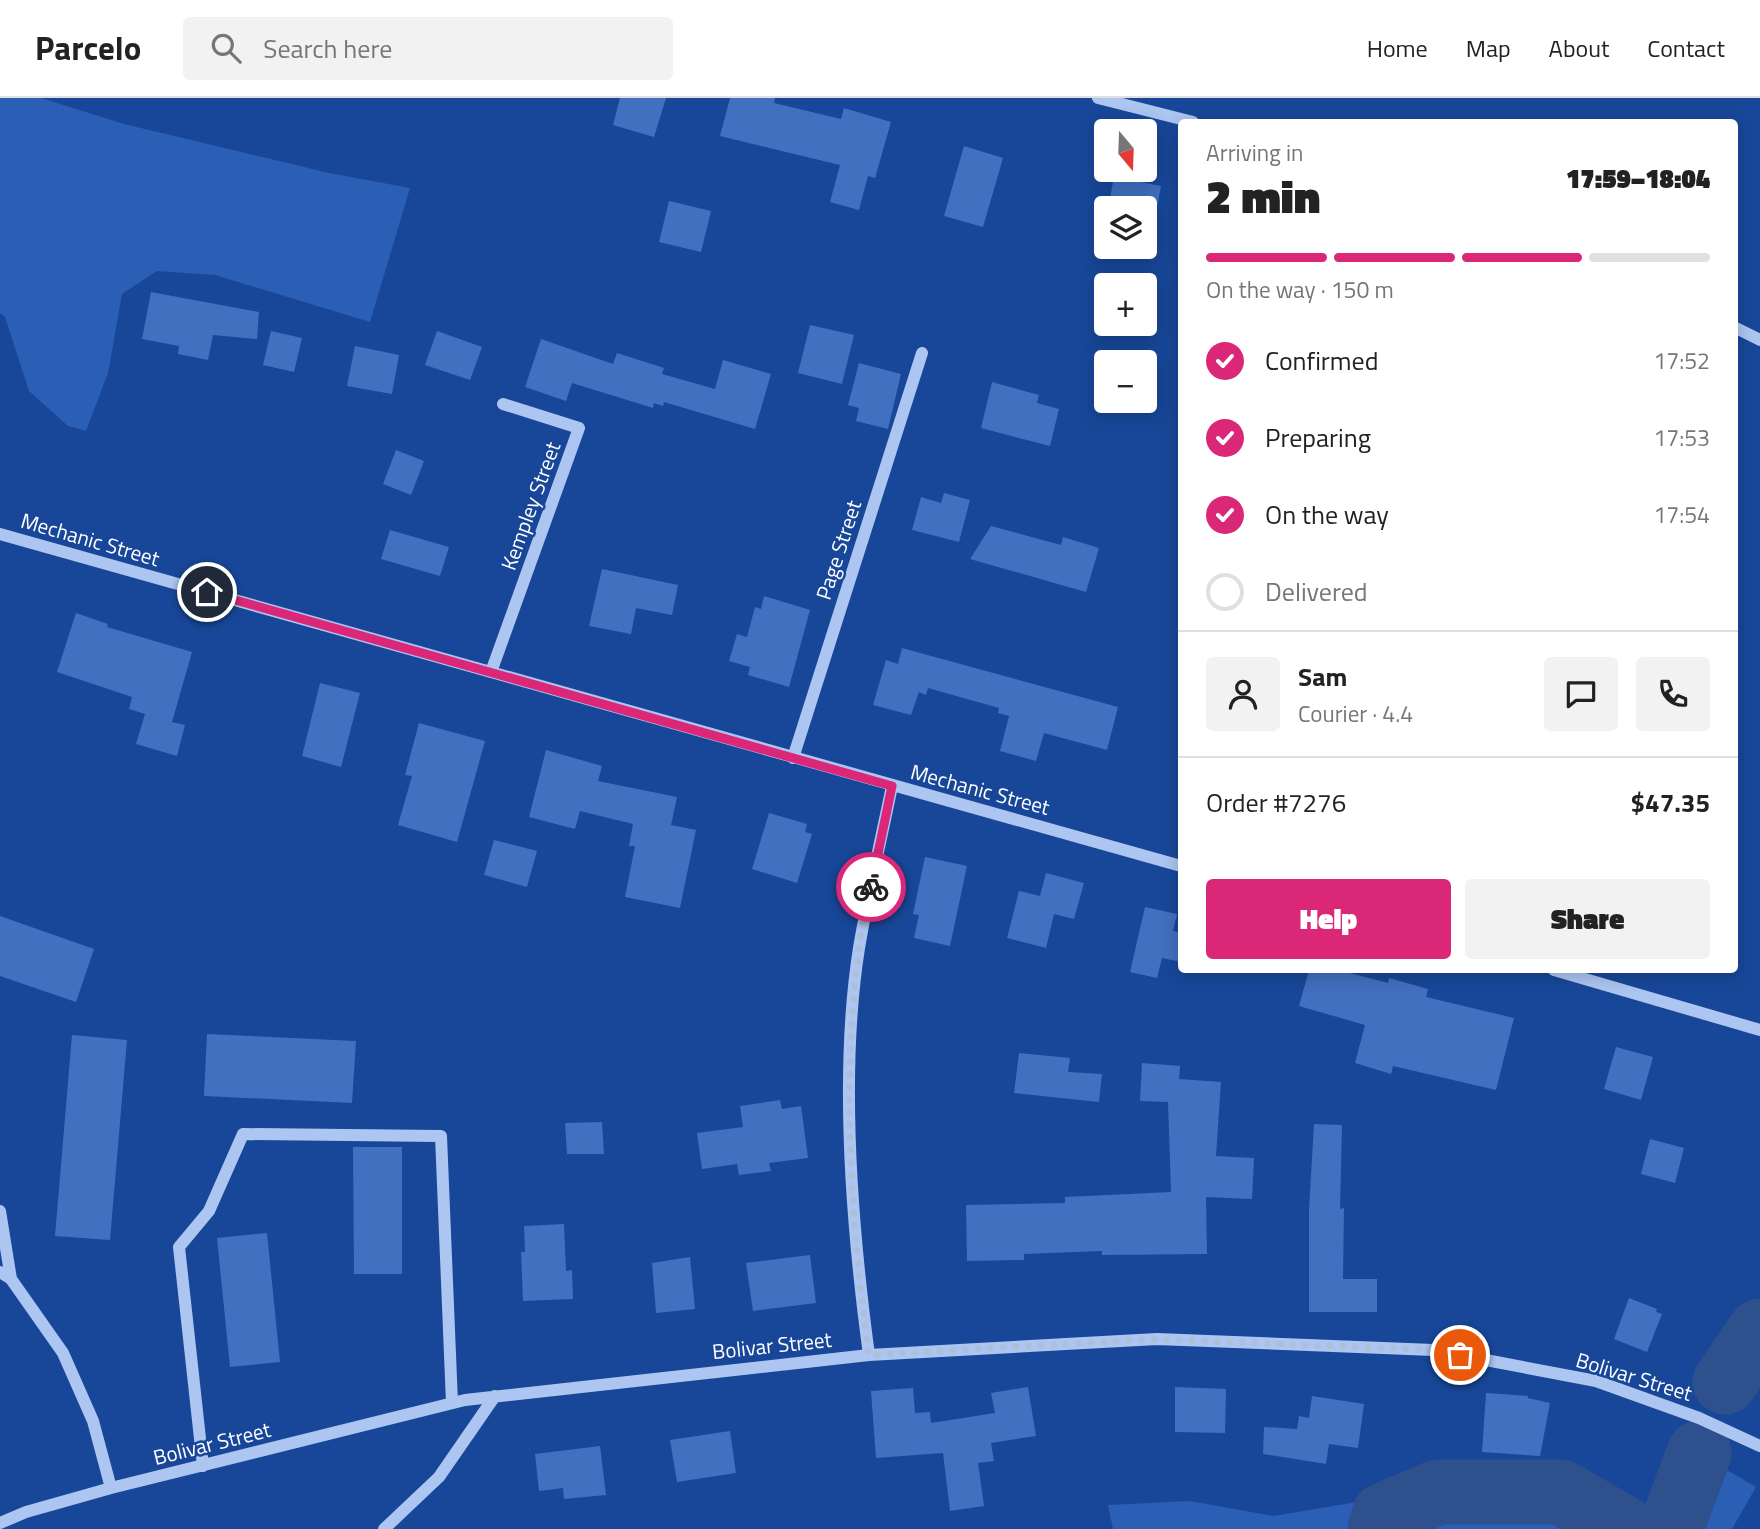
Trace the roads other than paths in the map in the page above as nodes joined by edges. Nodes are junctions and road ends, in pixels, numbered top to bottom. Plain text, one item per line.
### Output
1 (1098, 98) edge
2 (1181, 119) edge
3 (1738, 329) edge
4 (1760, 340) edge
5 (922, 353) dead end
6 (503, 404) dead end
7 (0, 534) edge
8 (491, 672) junction
9 (793, 758) junction
10 (892, 786) junction
11 (1178, 865) edge
12 (1564, 973) edge
13 (1760, 1030) edge
14 (0, 1211) edge
15 (5, 1276) edge
16 (869, 1355) junction
17 (495, 1396) junction
18 (452, 1403) junction
19 (1760, 1446) edge
20 (204, 1466) junction
21 (111, 1488) junction
22 (0, 1523) edge
23 (384, 1529) edge

1 - 2 street
3 - 4 street
5 - 9 street, Page Street
6 - 8 street, Kempley Street
7 - 8 street, Mechanic Street
8 - 9 street, Mechanic Street
9 - 10 street, Mechanic Street
10 - 11 street, Mechanic Street
10 - 16 street
12 - 13 street
14 - 15 street
15 - 21 street
16 - 17 street, Bolivar Street
16 - 19 street, Bolivar Street
17 - 18 street, Bolivar Street
17 - 23 street
18 - 20 street, Bolivar Street
18 - 20 street
20 - 21 street, Bolivar Street
21 - 22 street, Bolivar Street

